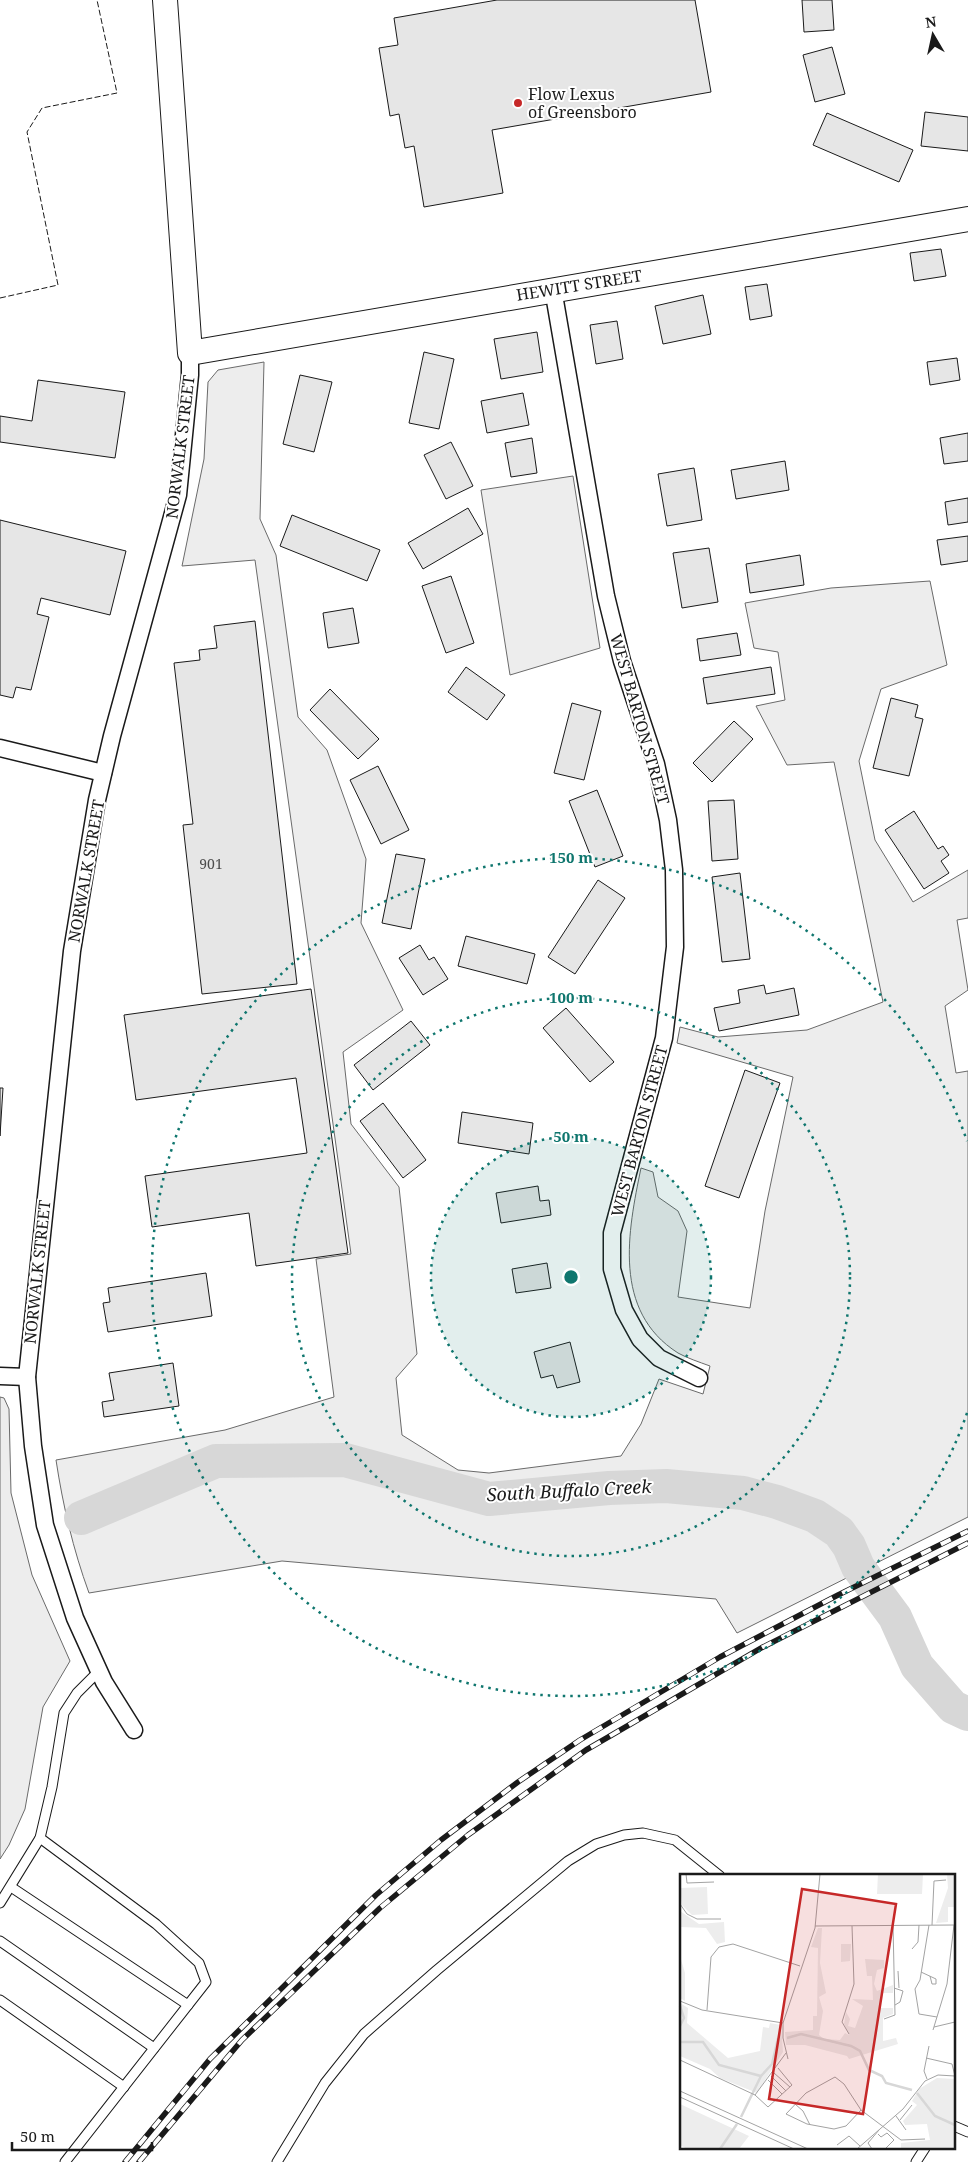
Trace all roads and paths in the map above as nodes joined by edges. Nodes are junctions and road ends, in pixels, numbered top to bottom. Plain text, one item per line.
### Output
1 (166, 0) edge
2 (968, 219) edge
3 (554, 289) junction
4 (190, 353) junction
5 (0, 748) edge
6 (103, 773) junction
7 (0, 1376) edge
8 (27, 1377) junction
9 (699, 1378) dead end
10 (99, 1670) junction
11 (134, 1730) dead end
12 (40, 1838) junction
13 (718, 1874) edge
14 (11, 1887) junction
15 (0, 1903) edge
16 (0, 1941) edge
17 (0, 2000) edge
18 (188, 2005) junction
19 (154, 2048) junction
20 (124, 2087) junction
21 (956, 2127) edge
22 (968, 2132) edge
23 (924, 2150) edge
24 (65, 2162) edge
25 (277, 2162) edge
26 (916, 2162) edge

1 - 4 street, NORWALK STREET
2 - 3 street, HEWITT STREET
3 - 4 street, HEWITT STREET
3 - 9 street, WEST BARTON STREET
4 - 6 street, NORWALK STREET
5 - 6 street
6 - 8 street, NORWALK STREET
7 - 8 street
8 - 10 street, NORWALK STREET
10 - 11 street, NORWALK STREET
10 - 12 lane
12 - 14 lane
12 - 18 lane
13 - 25 lane
14 - 15 lane
14 - 18 lane
16 - 19 lane
17 - 20 lane
18 - 19 lane
19 - 20 lane
20 - 24 lane
21 - 22 lane
23 - 26 lane

